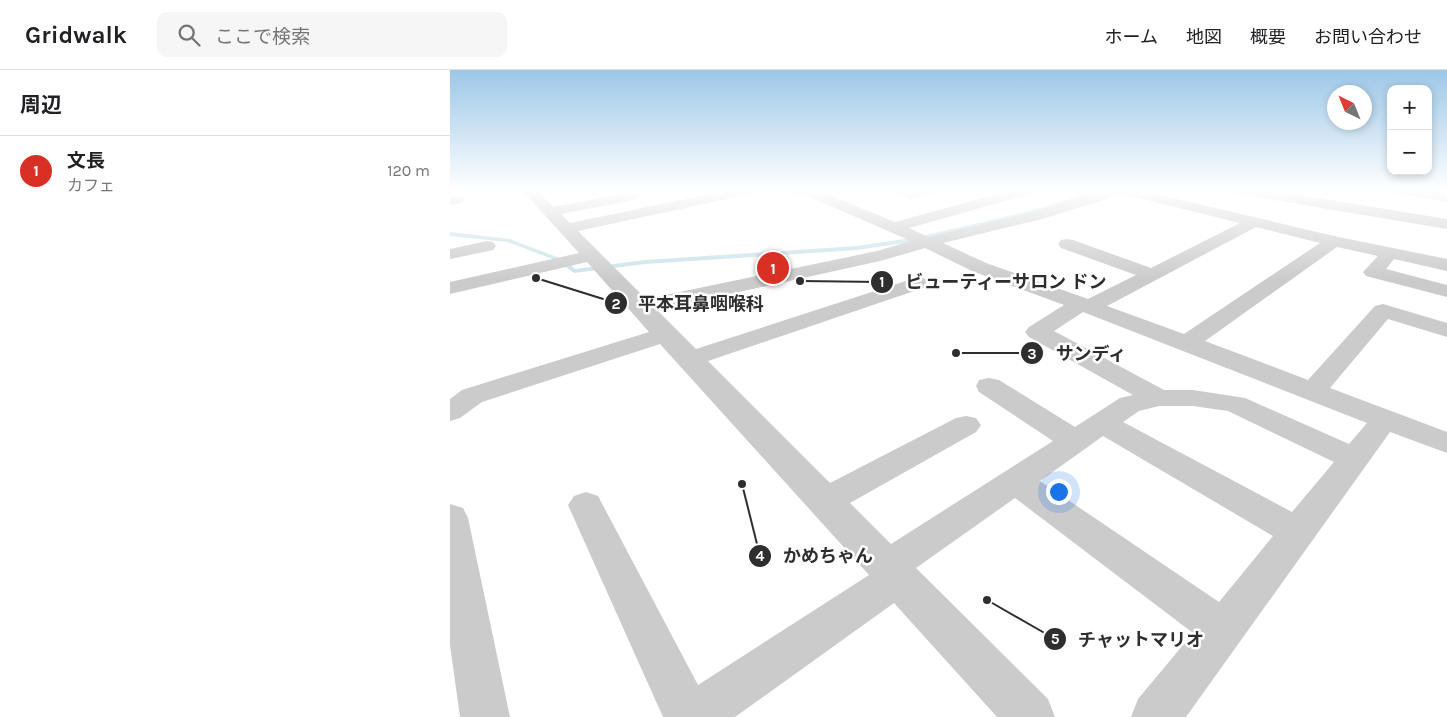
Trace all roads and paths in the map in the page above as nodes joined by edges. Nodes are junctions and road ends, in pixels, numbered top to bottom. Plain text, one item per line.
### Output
1 (556, 219) edge
2 (611, 219) edge
3 (875, 219) edge
4 (922, 219) edge
5 (1023, 219) edge
6 (1247, 219) edge
7 (1303, 219) edge
8 (1408, 219) edge
9 (1422, 219) edge
10 (1256, 221) junction
11 (1447, 224) edge
12 (894, 227) junction
13 (566, 229) junction
14 (1286, 229) junction
15 (922, 240) junction
16 (1334, 241) junction
17 (1387, 241) junction
18 (1067, 244) dead end
19 (450, 254) edge
20 (585, 262) junction
21 (1447, 265) edge
22 (486, 266) dead end
23 (1153, 275) junction
24 (918, 283) dead end
25 (450, 288) edge
26 (1447, 291) edge
27 (1086, 306) junction
28 (640, 307) junction
29 (1447, 330) edge
30 (666, 334) junction
31 (1187, 343) junction
32 (689, 359) junction
33 (989, 386) dead end
34 (1313, 392) junction
35 (1158, 398) junction
36 (450, 412) edge
37 (1103, 423) junction
38 (966, 425) dead end
39 (1075, 442) junction
40 (1447, 443) edge
41 (1016, 481) junction
42 (825, 501) junction
43 (586, 504) dead end
44 (450, 518) edge
45 (1298, 533) junction
46 (892, 572) junction
47 (457, 597) edge
48 (1224, 630) junction
49 (478, 714) edge
50 (688, 717) edge
51 (693, 717) edge
52 (1030, 717) edge
53 (1156, 717) edge

1 - 13 street
2 - 13 street
3 - 12 street
4 - 12 street
5 - 15 street
6 - 10 street
7 - 14 street
8 - 17 street
9 - 11 street
10 - 14 street
10 - 23 street
12 - 15 street
13 - 20 street
14 - 16 street
15 - 27 street
15 - 28 street
16 - 17 street
16 - 31 street
17 - 21 street
17 - 26 street
18 - 23 street
19 - 22 street
20 - 25 street
20 - 28 street
23 - 27 street
24 - 32 street
27 - 31 street
27 - 35 street
28 - 30 street
29 - 34 street
30 - 32 street
30 - 36 street
31 - 34 street
32 - 42 street
33 - 39 street
34 - 40 street
35 - 37 street
35 - 45 street
37 - 39 street
37 - 45 street
38 - 42 street
39 - 41 street
41 - 46 street
41 - 48 street
42 - 46 street
43 - 50 street
44 - 47 street
45 - 48 street
46 - 51 street
46 - 52 street
47 - 49 street
48 - 53 street

